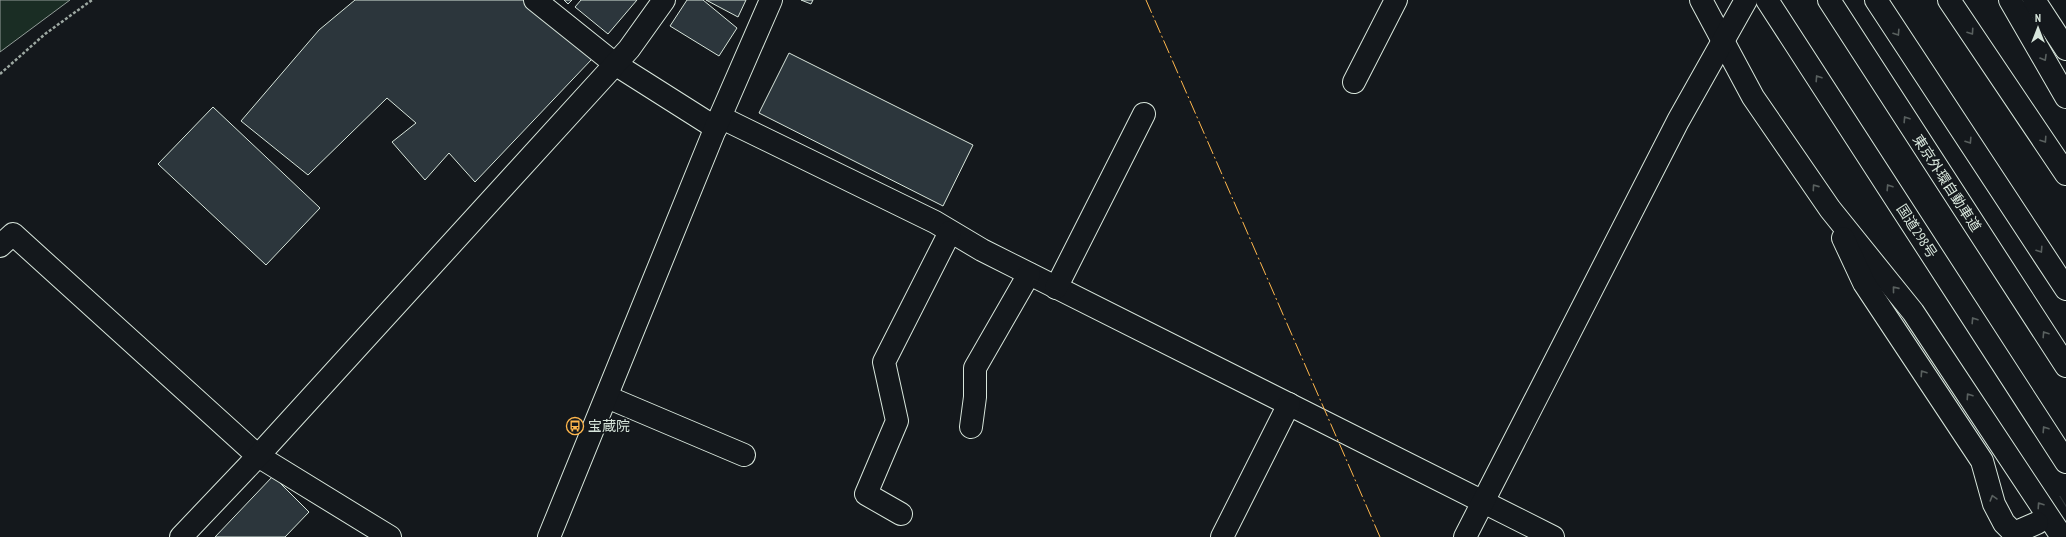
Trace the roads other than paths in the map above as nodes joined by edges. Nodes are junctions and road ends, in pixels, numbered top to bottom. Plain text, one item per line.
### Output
1 (535, 0) edge
2 (664, 0) edge
3 (771, 0) edge
4 (1396, 0) edge
5 (1701, 0) edge
6 (1746, 0) edge
7 (1829, 0) edge
8 (1876, 0) edge
9 (1949, 0) edge
10 (2010, 0) edge
11 (2034, 0) edge
12 (1772, 8) edge
13 (1722, 40) junction
14 (2066, 49) edge
15 (615, 64) junction
16 (1354, 82) dead end
17 (2066, 97) edge
18 (1144, 114) dead end
19 (718, 122) junction
20 (2066, 174) edge
21 (1830, 209) junction
22 (950, 232) junction
23 (0, 246) edge
24 (1029, 274) junction
25 (1056, 288) junction
26 (2066, 289) edge
27 (2066, 366) edge
28 (607, 397) junction
29 (1289, 404) junction
30 (971, 426) dead end
31 (744, 455) dead end
32 (258, 456) junction
33 (2066, 462) edge
34 (1483, 501) junction
35 (901, 514) dead end
36 (2037, 523) tunnel mouth
37 (181, 537) edge
38 (390, 537) edge
39 (550, 537) edge
40 (1222, 537) edge
41 (1465, 537) edge
42 (1553, 537) edge
43 (2062, 537) edge

1 - 15 main road
2 - 15 main road
3 - 19 main road
4 - 16 main road
5 - 13 main road
6 - 13 main road
27 -> 7 main road, 東京外環自動車道
8 -> 26 main road
9 -> 20 main road
10 -> 17 main road
11 - 14 main road
33 -> 12 main road, 国道298号
21 -> 13 main road
13 - 34 main road
15 - 19 main road
15 - 32 main road
18 - 25 main road
19 - 22 main road
19 - 28 main road
36 -> 21 main road
43 -> 21 main road
22 - 24 main road
22 - 35 main road
23 - 32 main road
24 - 25 main road
24 - 30 main road
25 - 29 main road
28 - 31 main road
28 - 39 main road
29 - 34 main road
29 - 40 main road
32 - 37 main road
32 - 38 main road
34 - 41 main road
34 - 42 main road

